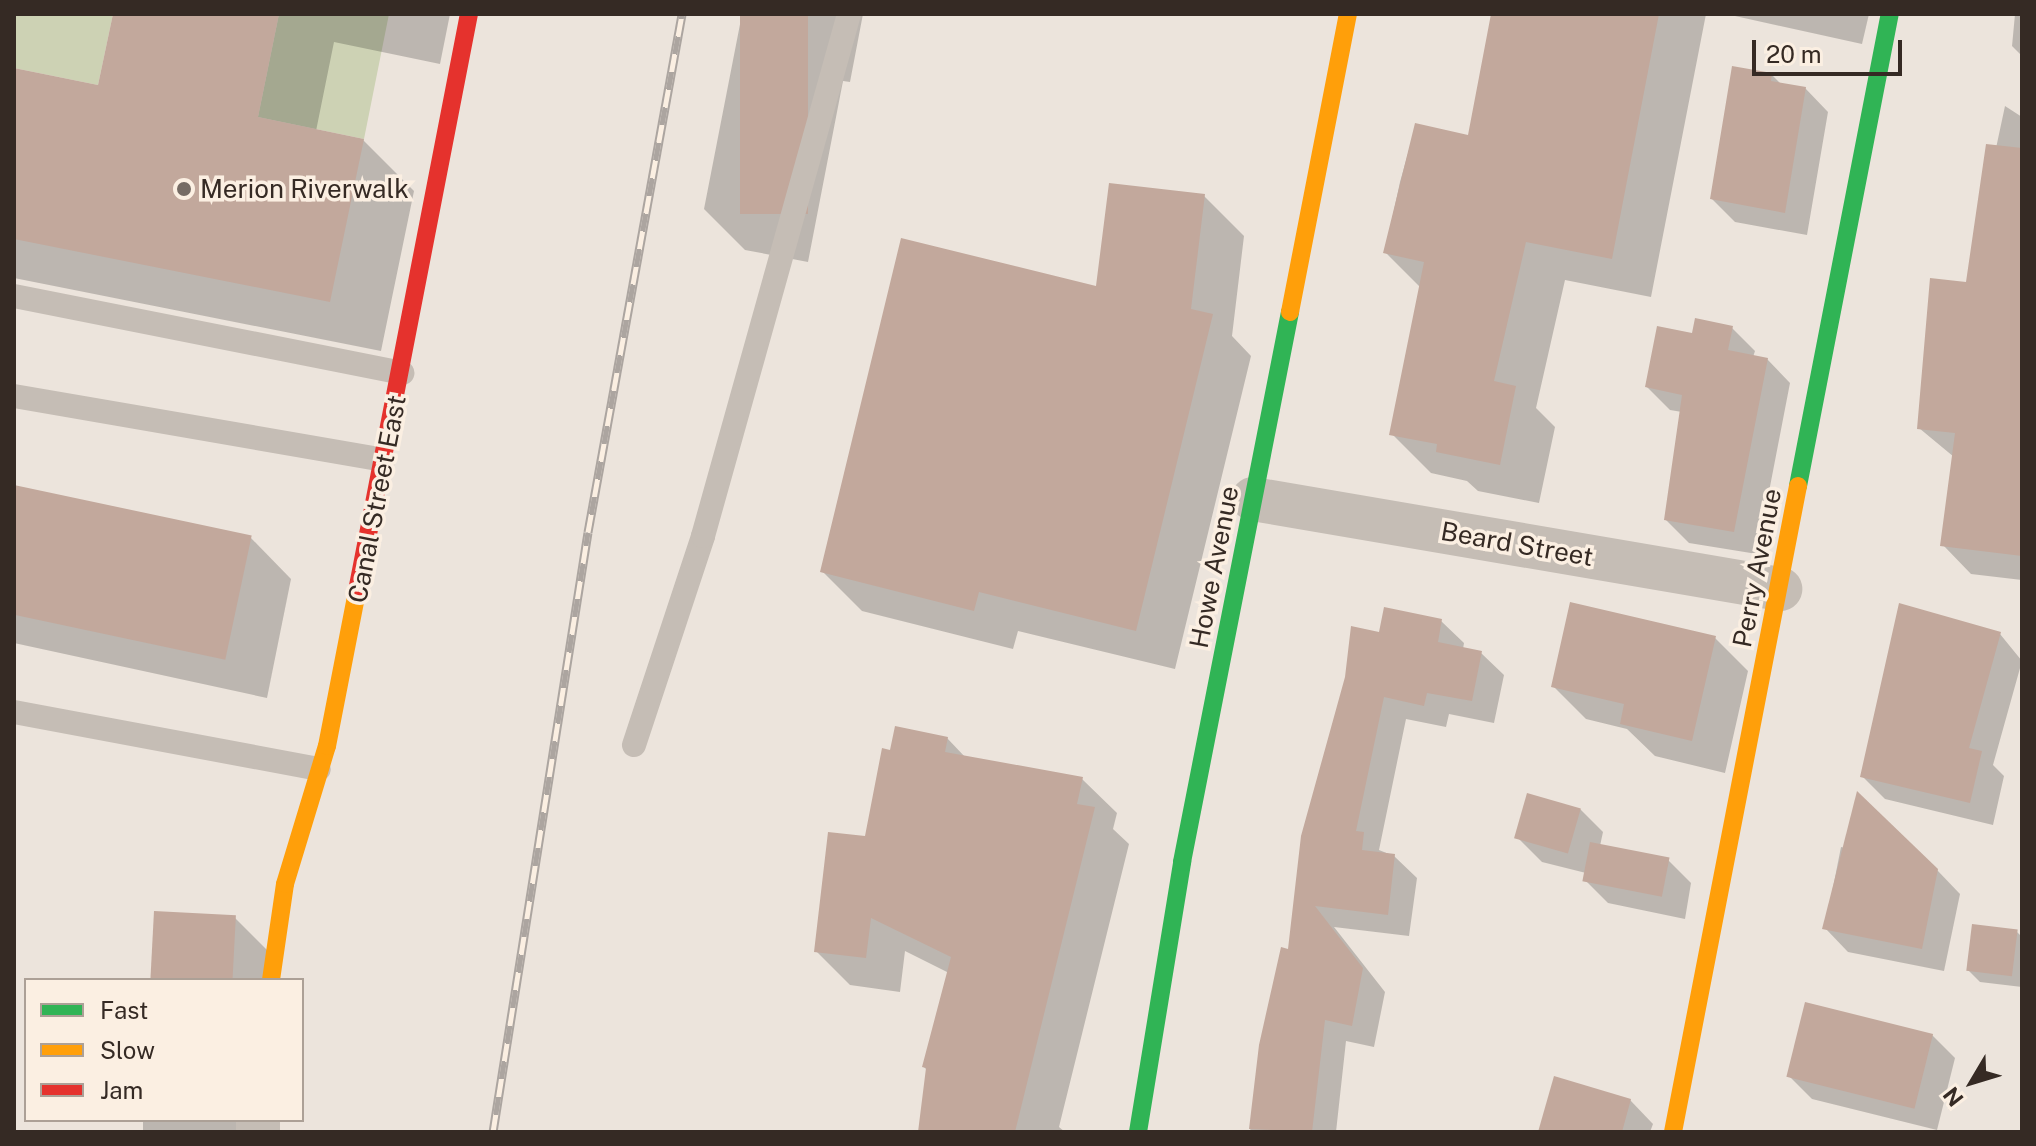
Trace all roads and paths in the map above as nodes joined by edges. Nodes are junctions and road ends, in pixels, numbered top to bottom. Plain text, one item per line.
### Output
1 (469, 14) edge
2 (849, 14) edge
3 (1348, 14) edge
4 (1890, 14) edge
5 (14, 296) edge
6 (402, 373) junction
7 (14, 396) edge
8 (384, 460) junction
9 (1253, 499) junction
10 (1780, 589) junction
11 (14, 712) edge
12 (634, 745) dead end
13 (319, 769) junction
14 (271, 978) edge
15 (1138, 1132) edge
16 (1673, 1132) edge

1 - 6 street, Canal Street East
2 - 12 lane
3 - 9 street, Howe Avenue
4 - 10 street, Perry Avenue
5 - 6 lane
6 - 8 street, Canal Street East
7 - 8 lane
8 - 13 street, Canal Street East
9 - 10 street, Beard Street
9 - 15 street, Howe Avenue
10 - 16 street, Perry Avenue
11 - 13 lane
13 - 14 street, Canal Street East

